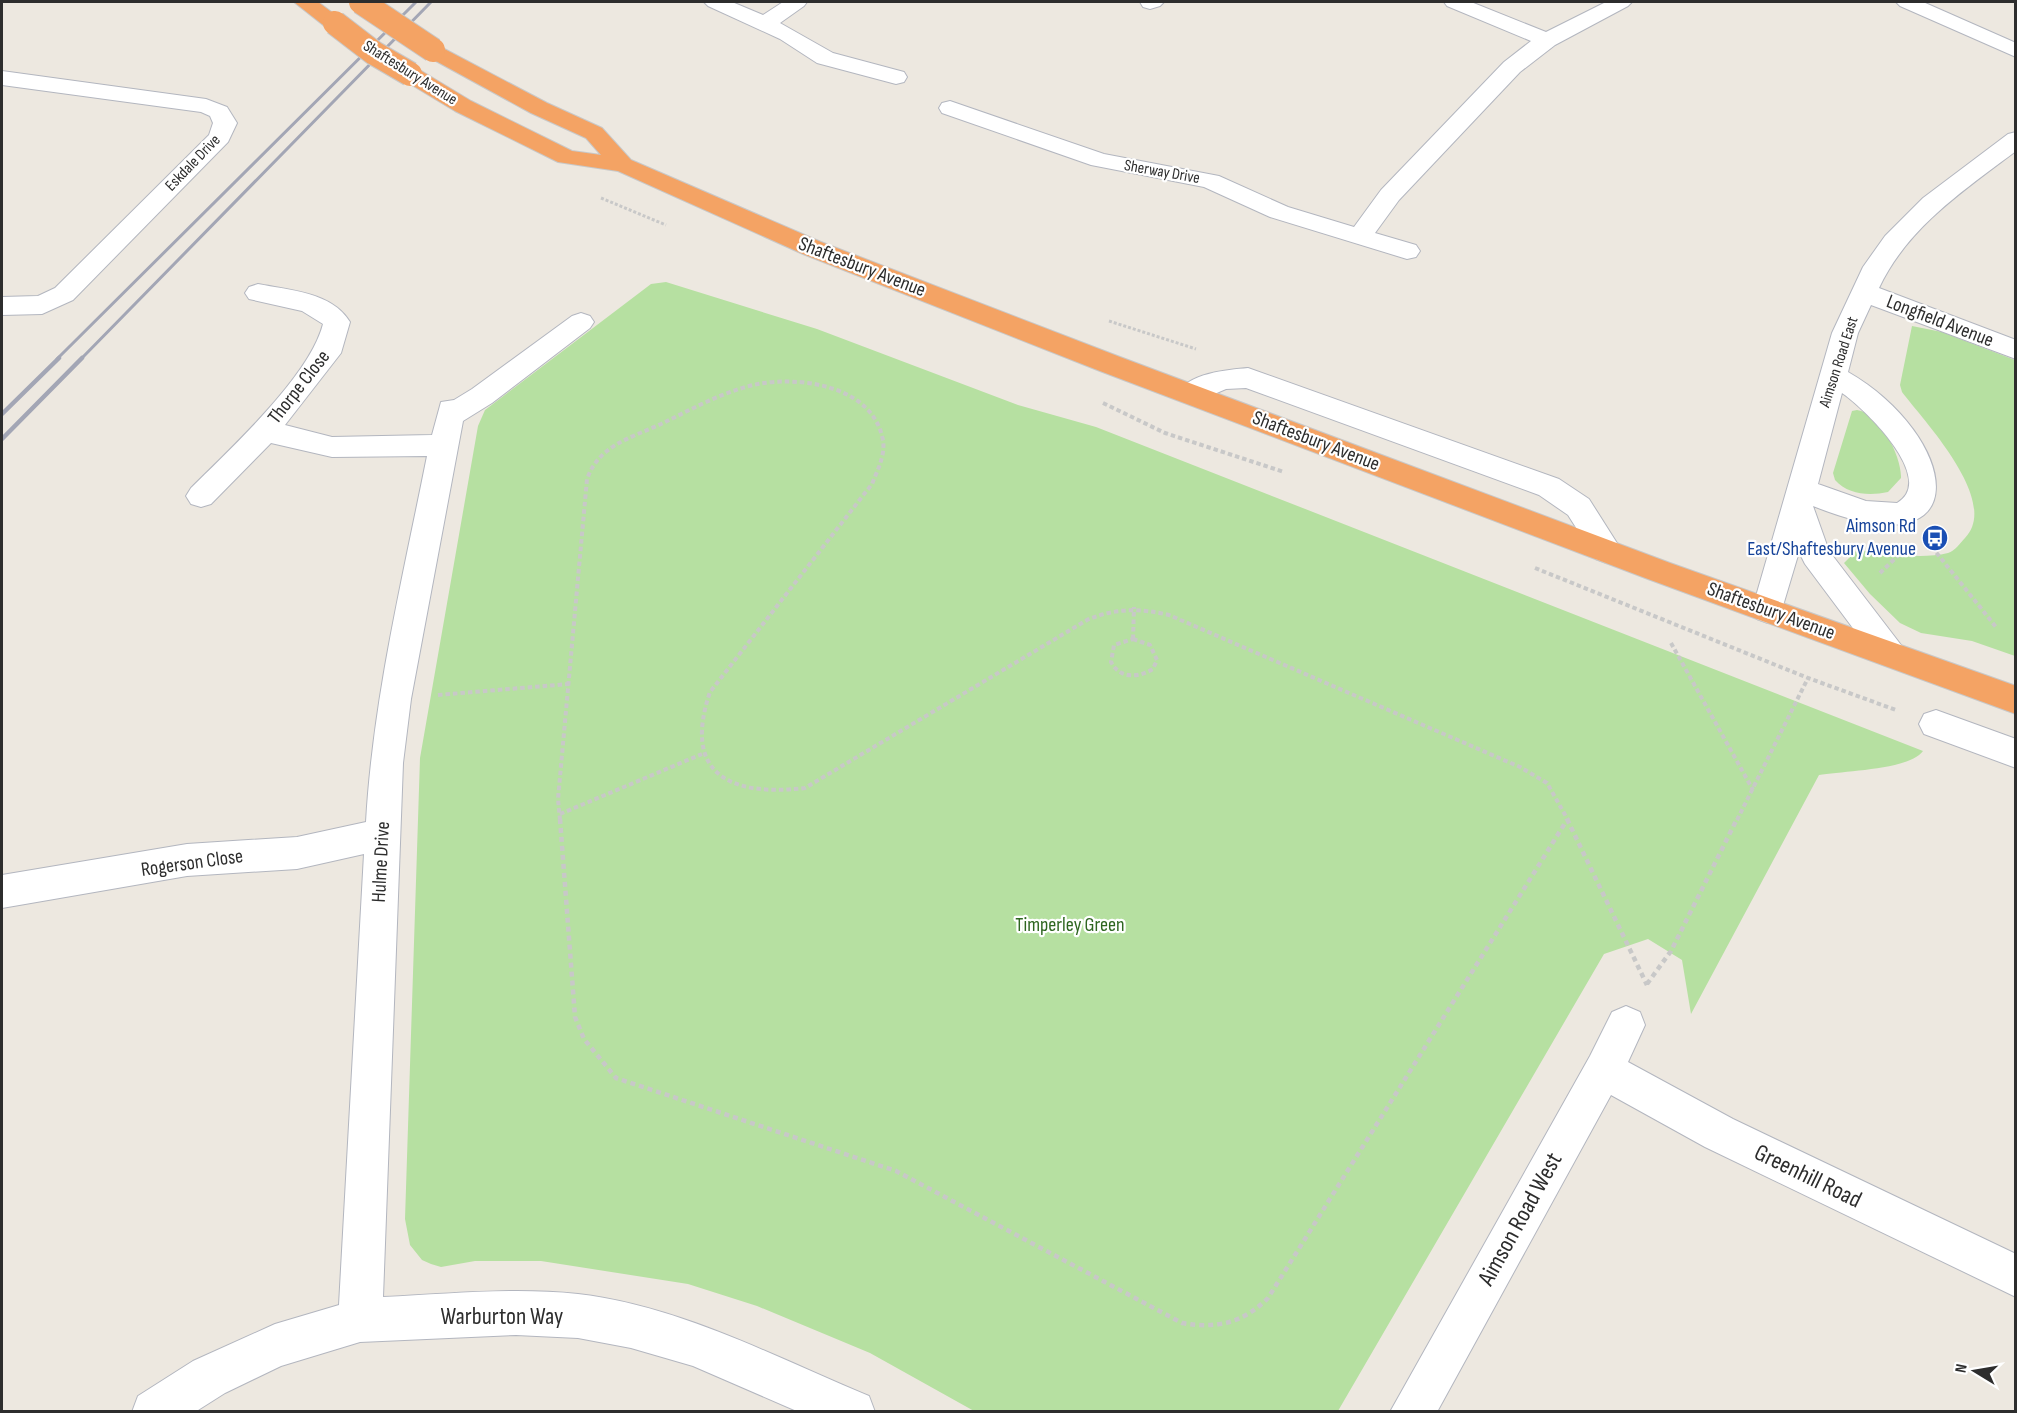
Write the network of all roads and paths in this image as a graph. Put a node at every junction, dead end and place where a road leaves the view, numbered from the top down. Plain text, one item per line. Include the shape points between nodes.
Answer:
1 (305, 2) edge
2 (361, 2) edge
3 (715, 2) edge
4 (797, 2) edge
5 (1454, 2) edge
6 (1621, 2) edge
7 (1907, 2) edge
8 (765, 23) junction
9 (1547, 40) junction
10 (2016, 51) edge
11 (896, 77) dead end
12 (2, 78) edge
13 (1012, 105) dead end
14 (950, 108) dead end
15 (995, 123) junction
16 (2016, 139) edge
17 (622, 165) junction
18 (1360, 236) junction
19 (1407, 251) dead end
20 (258, 292) dead end
21 (1864, 292) junction
22 (2, 306) edge
23 (1104, 320) dead end
24 (581, 322) dead end
25 (1132, 329) dead end
26 (2016, 350) edge
27 (1834, 376) junction
28 (1191, 394) junction
29 (1122, 413) dead end
30 (448, 423) junction
31 (265, 430) junction
32 (1296, 476) dead end
33 (201, 496) dead end
34 (1799, 497) junction
35 (1926, 540) dead end
36 (1607, 551) junction
37 (1526, 564) dead end
38 (1134, 607) junction
39 (1768, 610) junction
40 (1996, 627) dead end
41 (1133, 639) junction
42 (1671, 643) dead end
43 (1890, 654) junction
44 (1808, 678) junction
45 (569, 684) junction
46 (395, 699) junction
47 (2016, 700) edge
48 (1936, 724) joint
49 (702, 753) junction
50 (2016, 754) edge
51 (1753, 791) junction
52 (560, 814) junction
53 (1567, 820) junction
54 (382, 834) junction
55 (2, 892) edge
56 (1647, 985) junction
57 (1626, 1025) joint
58 (1604, 1070) junction
59 (2016, 1276) edge
60 (360, 1320) junction
61 (154, 1412) edge
62 (853, 1412) edge
63 (1412, 1412) edge

1 - 17 highway, Shaftesbury Avenue, bridge via 374,53 463,106 566,157
2 - 17 highway, Shaftesbury Avenue, bridge via 433,50 594,133
3 - 8 street
4 - 8 street
5 - 9 street
6 - 9 street
7 - 10 street
8 - 11 street via 825,58
9 - 18 street via 1490,89 1390,195
12 - 22 street, Eskdale Drive via 206,106 219,112 225,123 220,137 64,294 42,305
13 - 15 street
14 - 15 street, Sherway Drive
15 - 18 street, Sherway Drive via 1099,160 1210,181 1279,212
16 - 21 street, Aimson Road East via 1954,184 1914,220 1876,267
17 - 28 highway, Shaftesbury Avenue via 812,248
18 - 19 street, Sherway Drive
20 - 31 street, Thorpe Close via 327,311 337,322 331,346
21 - 26 street, Longfield Avenue
21 - 27 street, Aimson Road East via 1845,333
23 - 25 path
24 - 30 street
27 - 34 street, Aimson Road East
27 - 34 street via 1880,408 1899,430 1918,461 1922,496 1905,513 1890,515
28 - 36 highway, Shaftesbury Avenue
28 - 36 street via 1208,384 1248,378 1534,481 1568,496 1585,511
29 - 32 path via 1197,444
30 - 31 street, Thorpe Close via 386,448 332,447
30 - 46 street, Hulme Drive
31 - 33 street, Thorpe Close
34 - 39 street, Aimson Road East
34 - 43 street via 1816,556
35 - 40 path
36 - 39 highway, Shaftesbury Avenue
37 - 44 path
38 - 41 path
38 - 49 path via 1106,611 1088,620 806,788 749,789 729,783
38 - 53 path via 1169,615 1534,774 1555,794
39 - 43 highway, Shaftesbury Avenue
41 - 41 path via 1150,645 1156,660 1154,669 1137,677 1116,672 1110,663 1114,645
42 - 51 path
43 - 47 highway, Shaftesbury Avenue
44 - 48 path
44 - 51 path
45 - 46 path
45 - 49 path via 587,479 599,456 618,444 752,386 809,383 853,397 875,416 882,430 886,447 881,468 710,692 699,720
45 - 52 path via 559,783
46 - 54 street, Hulme Drive
48 - 50 street
49 - 52 path
51 - 56 path via 1671,951
52 - 53 path via 575,1017 584,1039 616,1078 896,1171 1173,1318 1200,1327 1241,1321 1268,1298
53 - 56 path
54 - 55 street, Rogerson Close via 299,852 187,860 107,877
54 - 60 street, Hulme Drive
56 - 57 path
57 - 58 street, Aimson Road West
58 - 59 street, Greenhill Road via 1719,1132
58 - 63 street, Aimson Road West
60 - 61 street, Warburton Way via 275,1346 209,1377
60 - 62 street, Warburton Way via 516,1313 578,1316 631,1326 694,1345

